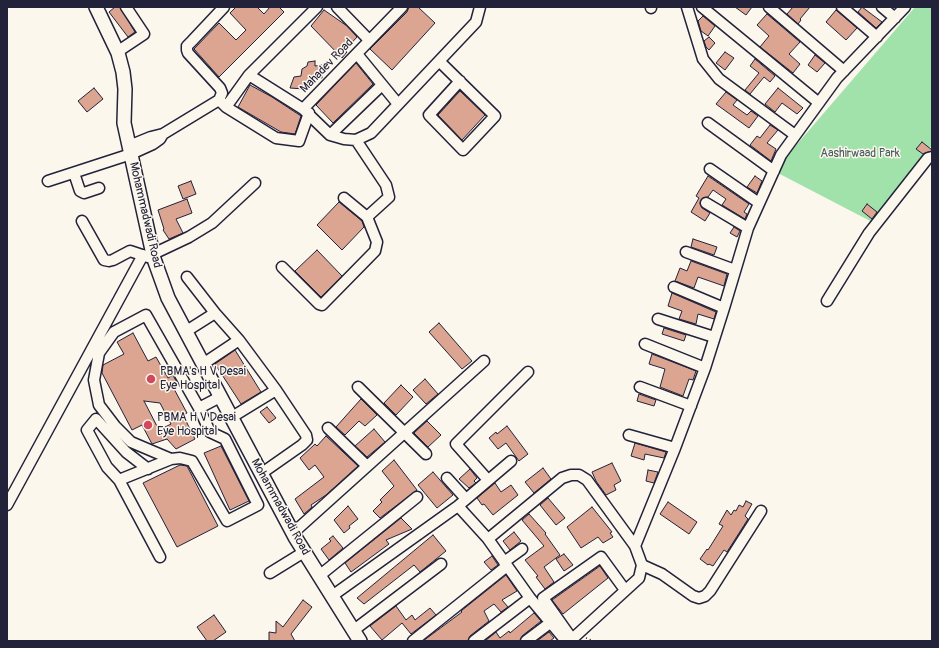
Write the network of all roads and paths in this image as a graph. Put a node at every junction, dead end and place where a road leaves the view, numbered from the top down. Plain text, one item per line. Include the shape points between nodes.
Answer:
1 (96, 7) edge
2 (126, 7) edge
3 (224, 7) edge
4 (317, 7) edge
5 (337, 7) edge
6 (402, 7) edge
7 (480, 7) edge
8 (687, 7) edge
9 (702, 7) edge
10 (769, 7) edge
11 (842, 7) edge
12 (882, 7) edge
13 (905, 7) edge
14 (895, 18) junction
15 (877, 37) junction
16 (369, 40) junction
17 (117, 52) junction
18 (356, 54) junction
19 (439, 61) junction
20 (844, 71) junction
21 (249, 74) junction
22 (460, 81) junction
23 (382, 85) junction
24 (223, 103) junction
25 (819, 103) junction
26 (398, 104) junction
27 (306, 111) junction
28 (708, 123) dead end
29 (330, 135) junction
30 (795, 135) junction
31 (356, 140) junction
32 (130, 150) junction
33 (932, 157) edge
34 (710, 170) dead end
35 (774, 171) junction
36 (74, 172) junction
37 (48, 181) dead end
38 (255, 183) dead end
39 (99, 188) dead end
40 (344, 198) dead end
41 (706, 203) dead end
42 (759, 203) junction
43 (369, 216) junction
44 (82, 221) dead end
45 (748, 228) junction
46 (686, 252) dead end
47 (150, 256) junction
48 (282, 267) dead end
49 (735, 270) junction
50 (187, 277) dead end
51 (674, 287) dead end
52 (827, 301) dead end
53 (724, 308) junction
54 (215, 313) junction
55 (658, 319) dead end
56 (185, 332) junction
57 (714, 337) junction
58 (239, 340) junction
59 (645, 344) dead end
60 (484, 361) dead end
61 (203, 364) junction
62 (705, 368) junction
63 (528, 372) dead end
64 (358, 387) dead end
65 (640, 387) dead end
66 (276, 390) junction
67 (220, 397) junction
68 (691, 406) junction
69 (199, 408) junction
70 (232, 417) junction
71 (328, 428) dead end
72 (404, 433) junction
73 (629, 435) dead end
74 (675, 448) junction
75 (426, 454) dead end
76 (170, 459) junction
77 (511, 461) dead end
78 (368, 466) junction
79 (148, 468) junction
80 (262, 473) junction
81 (447, 478) dead end
82 (119, 480) junction
83 (488, 480) junction
84 (274, 496) junction
85 (417, 497) dead end
86 (462, 502) junction
87 (7, 505) edge
88 (258, 505) junction
89 (761, 511) dead end
90 (293, 533) junction
91 (488, 539) junction
92 (635, 546) junction
93 (522, 548) dead end
94 (304, 552) junction
95 (160, 557) dead end
96 (441, 564) dead end
97 (506, 564) junction
98 (642, 565) junction
99 (270, 573) dead end
100 (319, 576) junction
101 (625, 590) junction
102 (332, 596) junction
103 (530, 598) junction
104 (550, 623) junction
105 (357, 636) edge
106 (569, 640) edge
107 (413, 641) edge
108 (474, 641) edge
109 (526, 641) edge
110 (583, 641) edge
111 (594, 641) edge

1 - 17 main road, Mohammadwadi Road
2 - 17 street via 144,34
3 - 24 street via 187,46 188,53 220,88
4 - 21 street
5 - 16 street
6 - 16 street, Mahadev Road
7 - 19 street via 476,22
8 - 30 street via 703,59 719,79
9 - 25 street
10 - 20 street
11 - 15 street
12 - 14 street
13 - 14 street
14 - 15 street
15 - 20 street
16 - 18 street, Mahadev Road
17 - 32 main road, Mohammadwadi Road via 123,72 124,123
18 - 23 street
18 - 27 street, Mahadev Road
19 - 22 street
19 - 26 street
20 - 25 street
21 - 24 street
21 - 27 street
22 - 22 street via 495,116 463,150 429,115
23 - 26 street
23 - 29 street
24 - 27 street, Mahadev Road via 276,138 299,141
24 - 32 street via 163,134 151,137
25 - 30 street
26 - 31 street via 371,133
27 - 29 street
28 - 35 street
29 - 31 street
30 - 35 street via 781,155
31 - 43 street via 386,186 389,197
32 - 36 street
32 - 47 main road, Mohammadwadi Road
33 - 52 street via 928,158 869,233
34 - 42 street
35 - 42 street
36 - 37 street
36 - 39 street via 80,191 84,193
38 - 47 street via 212,223
40 - 43 street
41 - 45 street
42 - 45 street
43 - 48 street via 377,242 374,251 324,304 319,304
44 - 47 street via 104,260 113,260 130,251
45 - 49 street
46 - 49 street
47 - 56 main road, Mohammadwadi Road
47 - 87 street
49 - 53 street
50 - 54 street
51 - 53 street
53 - 57 street
54 - 56 street
54 - 58 street
55 - 57 street
56 - 61 main road, Mohammadwadi Road
57 - 62 street
58 - 61 street
58 - 66 street
59 - 62 street
60 - 72 street
61 - 67 main road, Mohammadwadi Road
62 - 68 street
63 - 83 street via 456,444
64 - 72 street
65 - 68 street
66 - 70 street
66 - 80 street via 307,440
67 - 69 street
67 - 70 main road, Mohammadwadi Road
68 - 74 street
69 - 76 street via 146,315 114,332 99,354 94,380 99,405 131,442
69 - 88 street via 210,432 224,439
70 - 80 main road, Mohammadwadi Road
71 - 78 street
72 - 75 street
72 - 78 street
73 - 74 street
74 - 92 street
76 - 79 street
76 - 88 street via 180,458 192,462 227,521
77 - 83 street
78 - 90 street
79 - 82 street
79 - 82 street via 126,452 96,419 87,430 107,467
80 - 84 main road, Mohammadwadi Road
81 - 86 street
82 - 95 street
83 - 86 street
84 - 88 street
84 - 90 main road, Mohammadwadi Road
85 - 100 street
86 - 91 street
86 - 102 street
89 - 98 street via 705,596 694,596 662,574
90 - 94 main road, Mohammadwadi Road
91 - 92 street via 562,478 571,474 587,480
91 - 97 street
92 - 98 street
93 - 97 street
94 - 99 street
94 - 100 main road, Mohammadwadi Road
96 - 105 street
97 - 103 street
97 - 107 street
98 - 101 street via 639,578
100 - 102 main road, Mohammadwadi Road
101 - 106 street
101 - 106 street via 601,557 543,598
102 - 105 main road, Mohammadwadi Road
103 - 104 street
103 - 108 street
104 - 106 street
104 - 109 street
110 - 111 path via 587,638

